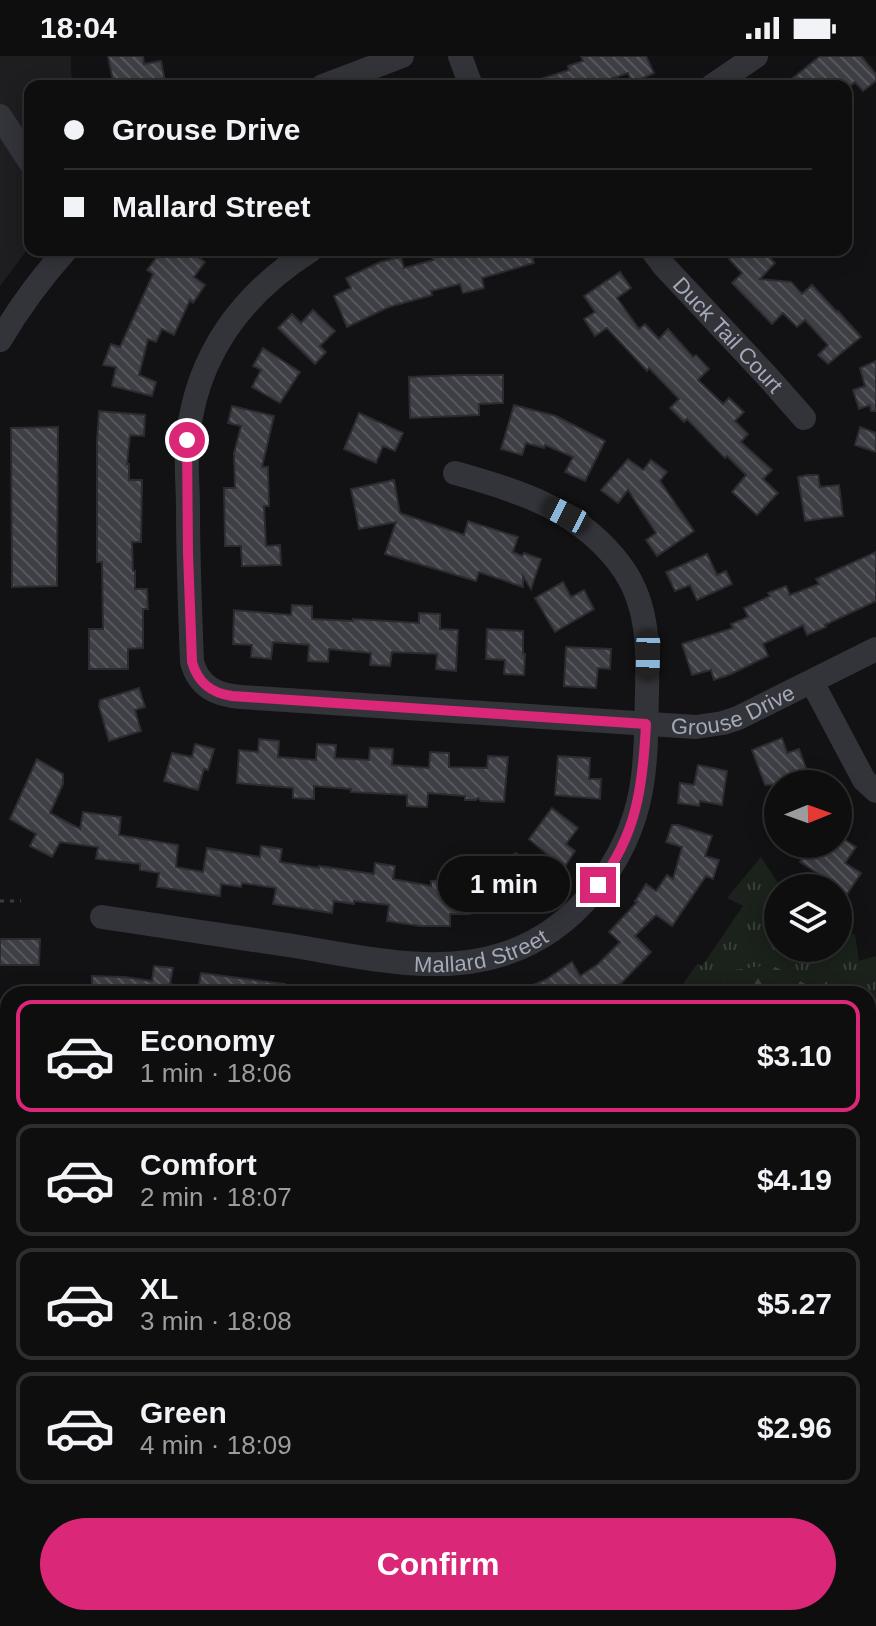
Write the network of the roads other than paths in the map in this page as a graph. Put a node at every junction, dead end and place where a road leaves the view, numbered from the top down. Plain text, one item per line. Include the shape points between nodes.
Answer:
1 (402, 56) edge
2 (460, 56) edge
3 (756, 56) edge
4 (339, 80) edge
5 (469, 80) edge
6 (721, 80) edge
7 (0, 116) edge
8 (24, 153) edge
9 (61, 256) edge
10 (303, 256) edge
11 (656, 256) edge
12 (0, 340) edge
13 (804, 418) dead end
14 (455, 473) dead end
15 (876, 649) edge
16 (812, 682) junction
17 (646, 724) junction
18 (876, 791) edge
19 (102, 917) dead end

1 - 4 street
2 - 5 street
3 - 6 street
7 - 8 street
9 - 12 street
10 - 17 street, Grouse Drive via 264,285 237,315 209,360 194,403 187,440 188,553 192,662 198,678 214,692 232,696
11 - 13 street, Duck Tail Court
14 - 17 street, Mallard Street via 566,515 615,558 636,593 645,622
15 - 16 street, Grouse Drive
16 - 17 street, Grouse Drive via 723,723
16 - 18 street via 864,780
17 - 19 street, Mallard Street via 637,808 612,866 563,921 505,954 467,963 427,964

